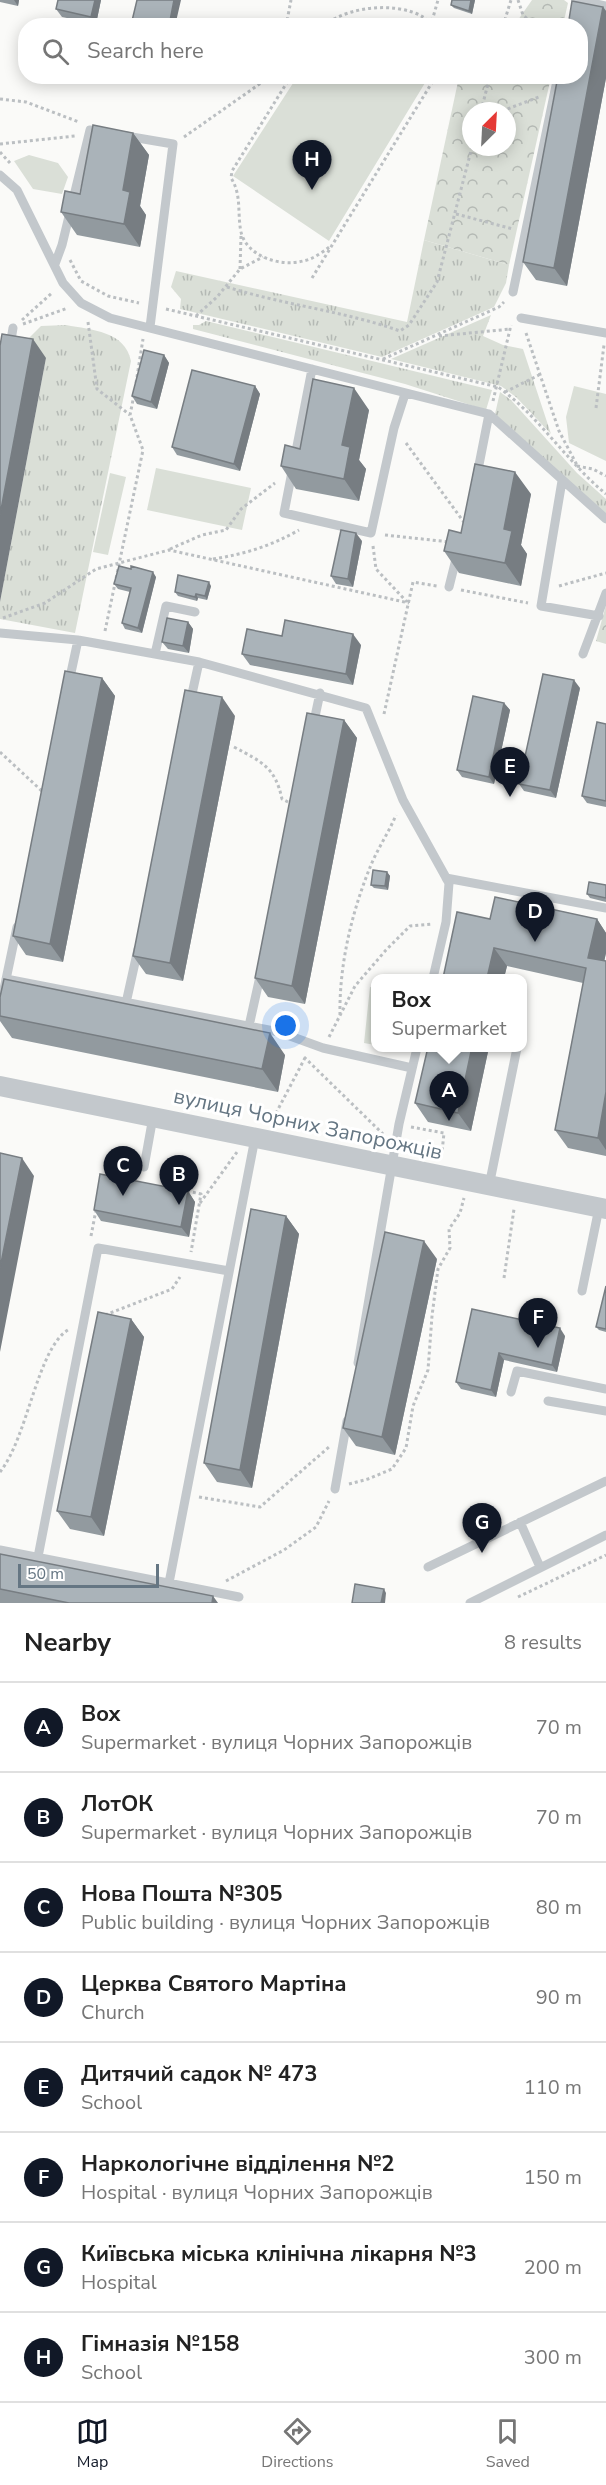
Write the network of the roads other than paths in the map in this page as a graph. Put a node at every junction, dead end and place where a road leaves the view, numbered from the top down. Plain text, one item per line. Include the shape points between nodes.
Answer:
1 (574, 3) edge
2 (606, 6) edge
3 (556, 84) edge
4 (110, 133) edge
5 (121, 135) edge
6 (0, 175) edge
7 (55, 264) junction
8 (513, 292) road end
9 (521, 318) road end
10 (148, 326) junction
11 (13, 328) road end
12 (606, 333) edge
13 (8, 356) edge
14 (312, 369) junction
15 (405, 394) junction
16 (489, 414) junction
17 (476, 481) edge
18 (562, 481) junction
19 (606, 519) edge
20 (467, 526) edge
21 (449, 587) road end
22 (606, 593) edge
23 (195, 612) dead end
24 (599, 616) junction
25 (0, 633) edge
26 (78, 640) junction
27 (155, 654) junction
28 (583, 654) dead end
29 (199, 662) junction
30 (320, 693) junction
31 (66, 698) edge
32 (187, 718) edge
33 (310, 740) edge
34 (446, 878) junction
35 (606, 908) edge
36 (20, 913) edge
37 (139, 942) edge
38 (262, 965) edge
39 (434, 974) edge
40 (6, 979) junction
41 (126, 1002) junction
42 (0, 1008) edge
43 (249, 1026) junction
44 (416, 1052) edge
45 (516, 1052) edge
46 (412, 1068) junction
47 (0, 1086) edge
48 (153, 1117) junction
49 (248, 1142) junction
50 (392, 1166) junction
51 (144, 1167) dead end
52 (489, 1186) junction
53 (603, 1209) edge
54 (229, 1271) junction
55 (582, 1291) dead end
56 (355, 1375) edge
57 (606, 1389) edge
58 (511, 1392) dead end
59 (548, 1401) dead end
60 (349, 1410) edge
61 (606, 1411) edge
62 (606, 1481) edge
63 (335, 1488) road end
64 (520, 1522) junction
65 (606, 1534) edge
66 (0, 1550) edge
67 (38, 1557) junction
68 (428, 1567) dead end
69 (540, 1568) junction
70 (169, 1583) junction
71 (239, 1597) dead end
72 (470, 1603) edge

1 - 2 lane
3 - 8 lane
4 - 7 lane via 89,132
5 - 10 lane via 173,144
6 - 7 lane via 17,190
7 - 10 lane via 63,283 81,303 110,318
9 - 12 lane
10 - 14 lane
11 - 13 lane
14 - 15 lane
14 - 15 lane via 284,513 371,533
15 - 16 lane
16 - 17 lane
16 - 18 lane
18 - 19 lane
18 - 24 lane via 541,606
20 - 21 lane
22 - 24 lane
23 - 27 lane via 166,606
24 - 28 lane
25 - 26 lane
26 - 27 lane
26 - 31 lane
27 - 29 lane
29 - 30 lane
29 - 32 lane
30 - 33 lane
30 - 34 lane via 366,708 403,800
34 - 35 lane
34 - 39 lane via 446,922
36 - 40 lane
37 - 41 lane
38 - 43 lane
40 - 41 lane
40 - 42 lane
41 - 43 lane
43 - 46 lane
44 - 46 lane
45 - 52 lane
46 - 50 lane
47 - 48 street, вулиця Чорних Запорожців
48 - 49 street, вулиця Чорних Запорожців
48 - 51 lane
49 - 50 street, вулиця Чорних Запорожців
49 - 54 lane
50 - 52 street, вулиця Чорних Запорожців
50 - 56 lane
52 - 53 street, вулиця Чорних Запорожців
53 - 55 lane
54 - 67 lane via 98,1248
54 - 70 lane
57 - 58 lane via 517,1371
59 - 61 lane
60 - 63 lane
62 - 64 lane
64 - 68 lane
64 - 69 lane
65 - 69 lane
66 - 67 lane
67 - 70 lane
69 - 72 lane
70 - 71 lane

